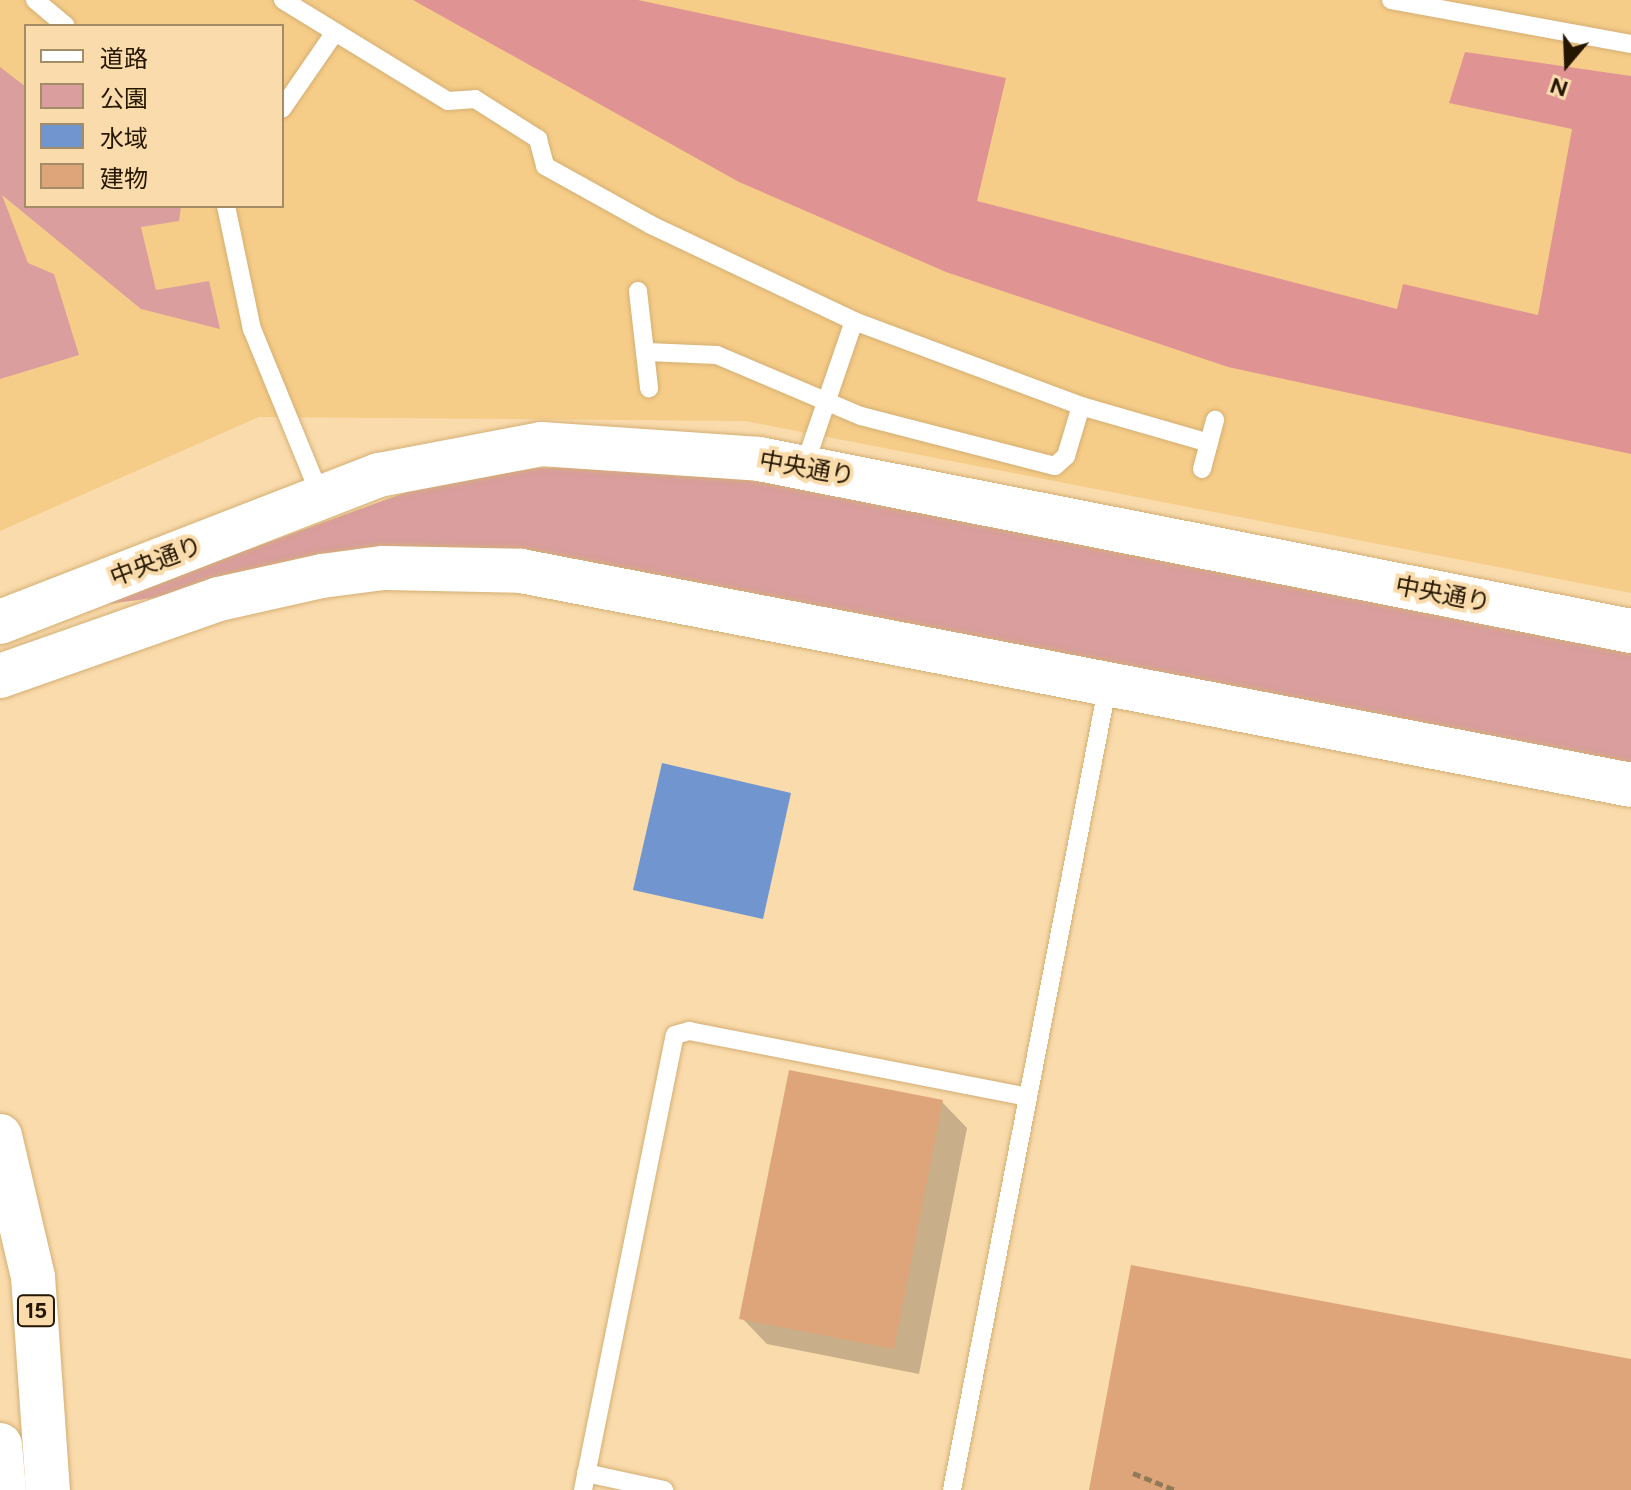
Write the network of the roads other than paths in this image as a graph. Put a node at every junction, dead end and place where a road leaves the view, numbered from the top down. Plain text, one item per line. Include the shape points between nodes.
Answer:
1 (35, 0) edge
2 (283, 0) edge
3 (1391, 0) edge
4 (64, 24) edge
5 (333, 35) junction
6 (1631, 44) edge
7 (284, 106) edge
8 (226, 208) edge
9 (638, 291) dead end
10 (854, 321) junction
11 (647, 352) junction
12 (649, 388) dead end
13 (824, 400) junction
14 (1081, 406) junction
15 (1215, 420) dead end
16 (1209, 443) junction
17 (804, 467) junction
18 (1202, 469) dead end
19 (321, 497) junction
20 (0, 622) edge
21 (1631, 631) edge
22 (0, 676) edge
23 (1108, 684) junction
24 (1631, 785) edge
25 (1028, 1097) junction
26 (0, 1136) edge
27 (0, 1445) edge
28 (585, 1482) edge
29 (4, 1490) edge
30 (48, 1490) edge
31 (664, 1490) edge
32 (952, 1490) edge

1 - 4 lane
2 - 5 lane
3 - 6 lane
5 - 7 lane
5 - 10 lane via 448,101 475,99 538,139 545,166 651,225
8 - 19 lane via 252,329
9 - 11 lane
10 - 13 lane
10 - 14 lane
11 - 12 lane
11 - 13 lane via 717,355
13 - 14 lane via 861,416 1055,466 1066,456
13 - 17 lane
14 - 16 lane
15 - 16 lane
16 - 18 lane
17 - 19 street, 中央通り via 655,446 541,444 432,460
17 - 21 street, 中央通り
19 - 20 street, 中央通り
22 - 23 street via 219,599 322,576 440,567 580,579
23 - 24 street
23 - 25 lane
25 - 28 lane via 689,1031 675,1035
25 - 32 lane
26 - 30 street, 15 via 33,1277
27 - 29 street
28 - 31 lane

